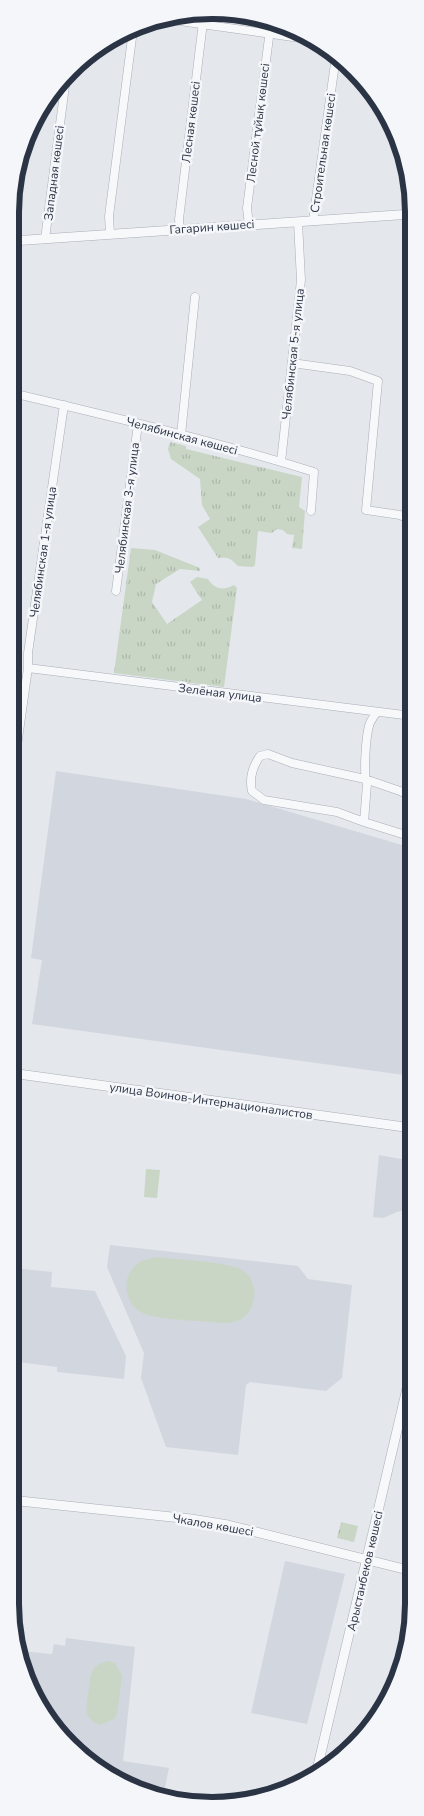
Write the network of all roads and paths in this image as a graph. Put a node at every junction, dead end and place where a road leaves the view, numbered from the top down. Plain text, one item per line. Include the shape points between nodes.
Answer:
1 (204, 19) edge
2 (180, 21) edge
3 (203, 24) junction
4 (270, 28) edge
5 (269, 34) junction
6 (132, 36) edge
7 (294, 37) edge
8 (335, 63) edge
9 (65, 88) edge
10 (405, 214) edge
11 (313, 220) junction
12 (298, 222) junction
13 (249, 225) junction
14 (180, 230) junction
15 (110, 234) junction
16 (45, 239) junction
17 (19, 241) edge
18 (195, 297) dead end
19 (292, 363) junction
20 (19, 394) edge
21 (64, 405) junction
22 (138, 424) junction
23 (181, 435) junction
24 (281, 462) junction
25 (311, 511) dead end
26 (405, 518) edge
27 (116, 591) dead end
28 (28, 668) junction
29 (377, 712) junction
30 (405, 715) edge
31 (19, 732) edge
32 (365, 779) junction
33 (405, 794) edge
34 (364, 822) junction
35 (405, 835) edge
36 (19, 1074) edge
37 (405, 1127) edge
38 (405, 1398) edge
39 (19, 1501) edge
40 (368, 1559) junction
41 (405, 1569) edge
42 (318, 1766) edge

1 - 3 street, Лесная көшесі
2 - 3 street
3 - 5 street
3 - 14 street, Лесная көшесі
4 - 5 street, Лесной тұйық көшесі
5 - 7 street
5 - 13 street, Лесной тұйық көшесі via 247,208
6 - 15 street via 109,216
8 - 11 street, Строительная көшесі
9 - 16 street, Западная көшесі
10 - 11 street, Гагарин көшесі
11 - 12 street, Гагарин көшесі
12 - 13 street, Гагарин көшесі
12 - 19 street, Челябинская 5-я улица via 301,280
13 - 14 street, Гагарин көшесі
14 - 15 street, Гагарин көшесі
15 - 16 street, Гагарин көшесі
16 - 17 street, Гагарин көшесі
18 - 23 street
19 - 24 street, Челябинская 5-я улица
19 - 26 street via 350,371 378,380 366,510
20 - 21 street, Челябинская көшесі
21 - 22 street, Челябинская көшесі
21 - 28 street, Челябинская 1-я улица
22 - 23 street, Челябинская көшесі
22 - 27 street, Челябинская 3-я улица
23 - 24 street, Челябинская көшесі
24 - 25 street, Челябинская көшесі via 314,472
28 - 29 street, Зелёная улица
28 - 31 street, Челябинская 1-я улица
29 - 30 street, Зелёная улица
29 - 32 street via 369,725
32 - 33 street
32 - 34 street
32 - 34 street via 292,763 268,754 260,756 250,782 252,791 264,800 337,812
34 - 35 street
36 - 37 street, улица Воинов-Интернационалистов
38 - 40 street, Арыстанбеков көшесі
39 - 40 street, Чкалов көшесі via 228,1525
40 - 41 street, Чкалов көшесі
40 - 42 street, Арыстанбеков көшесі

